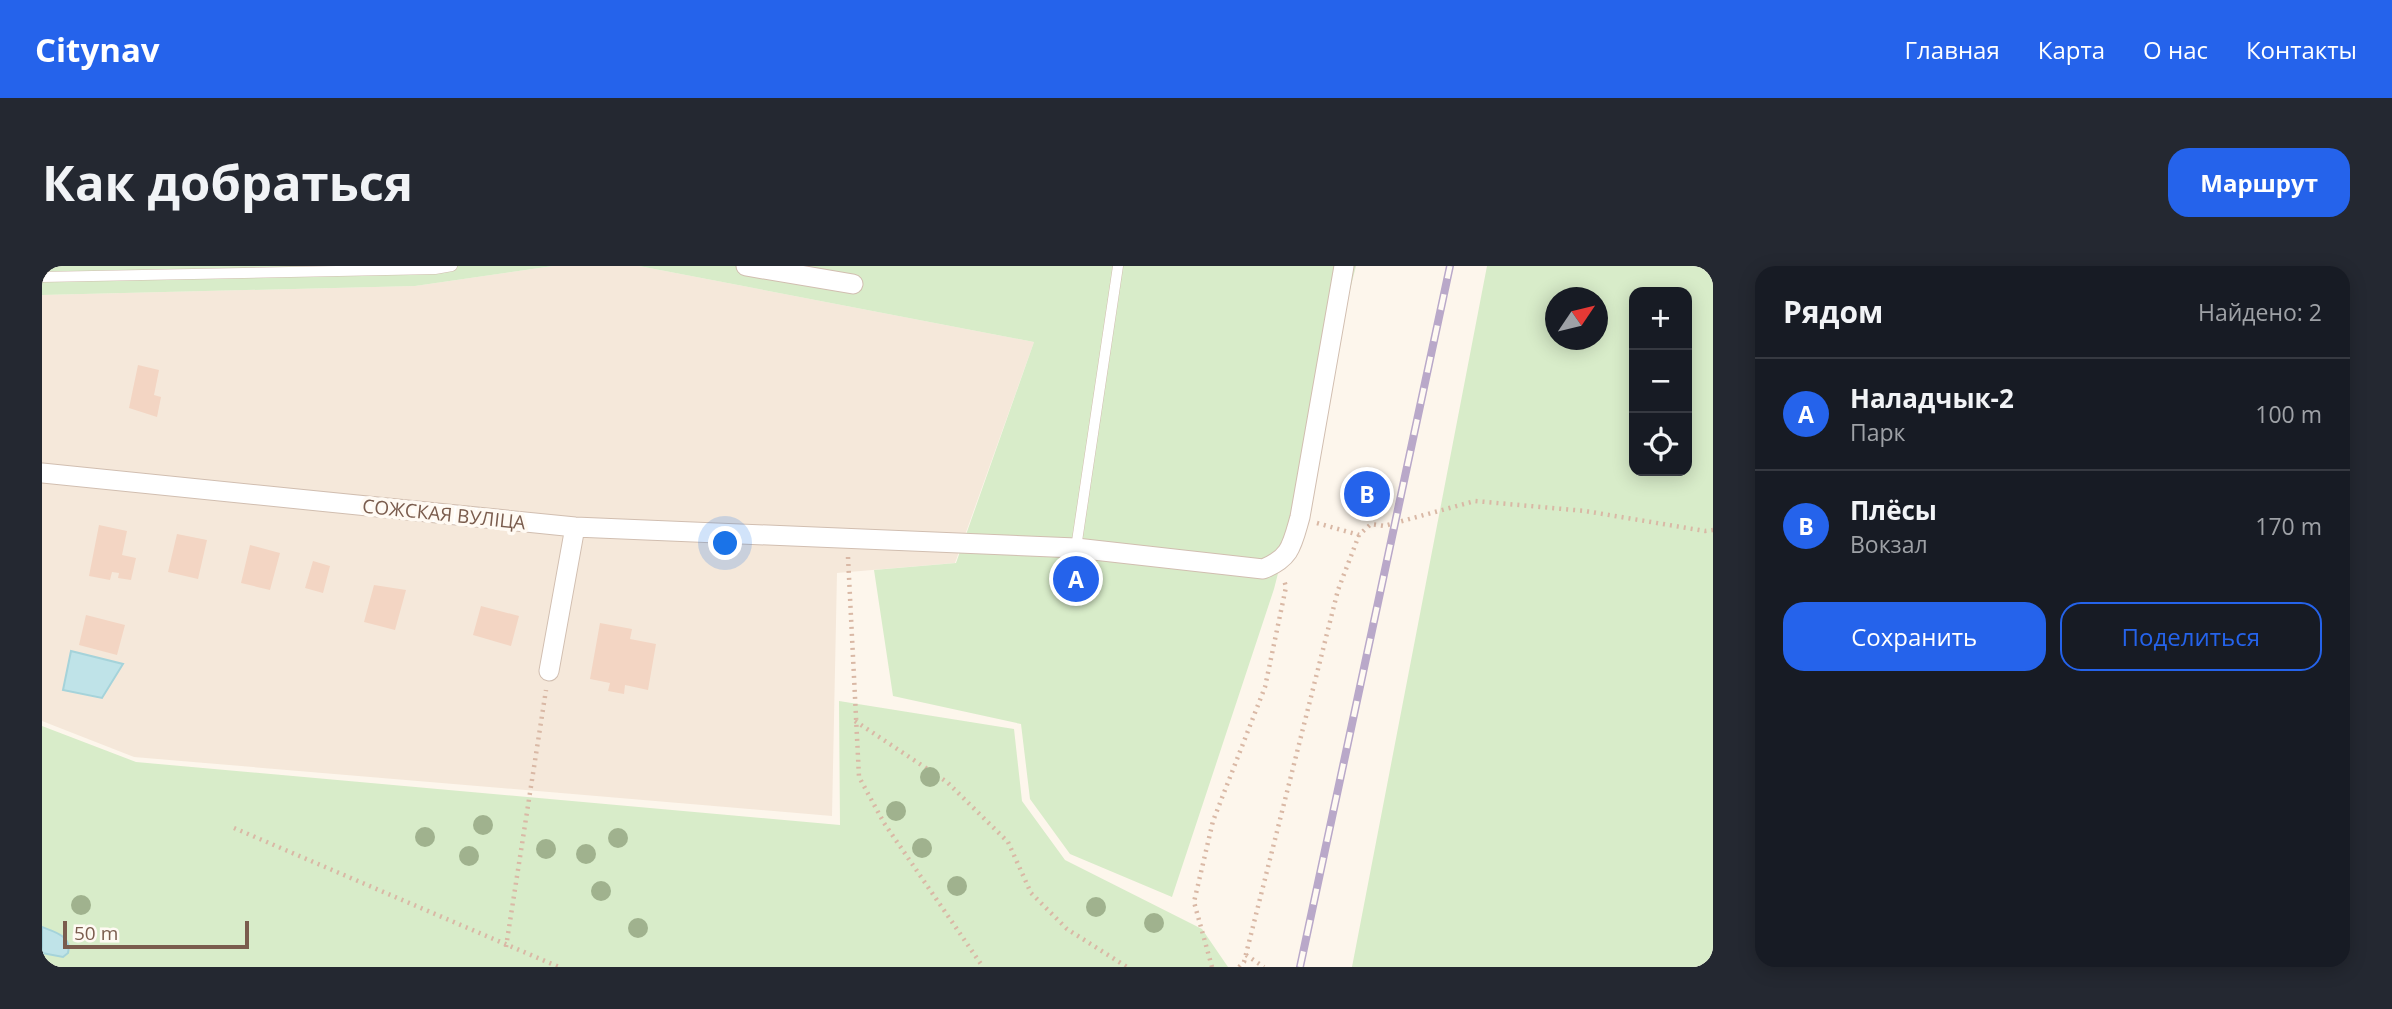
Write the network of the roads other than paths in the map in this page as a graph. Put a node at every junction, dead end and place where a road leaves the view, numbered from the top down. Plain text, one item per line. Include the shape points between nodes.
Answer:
1 (452, 266) edge
2 (746, 266) edge
3 (1118, 266) edge
4 (1344, 266) edge
5 (42, 277) edge
6 (853, 284) dead end
7 (42, 473) edge
8 (575, 527) junction
9 (1076, 548) junction
10 (549, 671) road end

1 - 5 lane
2 - 6 street
3 - 9 lane
4 - 9 street, СОЖСКАЯ ВУЛІЦА via 1300,517 1291,548 1279,562 1263,569
7 - 8 street, СОЖСКАЯ ВУЛІЦА
8 - 9 street, СОЖСКАЯ ВУЛІЦА
8 - 10 street

